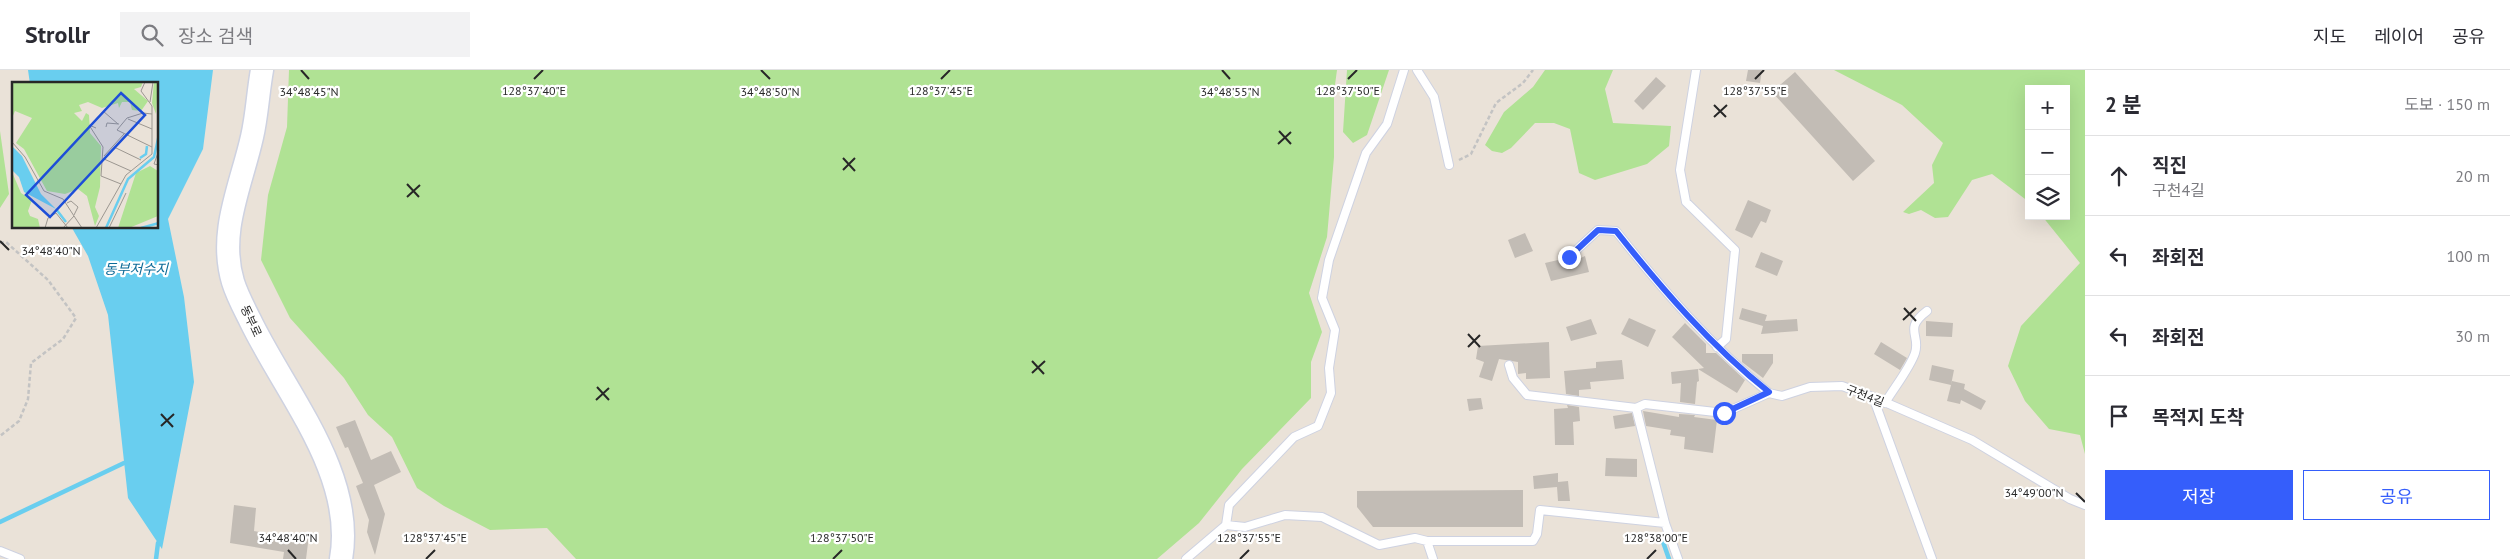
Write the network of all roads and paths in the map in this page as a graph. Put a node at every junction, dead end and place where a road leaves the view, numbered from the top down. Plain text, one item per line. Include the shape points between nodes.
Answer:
1 (262, 70) edge
2 (1404, 70) edge
3 (1417, 70) edge
4 (1532, 70) edge
5 (1696, 70) edge
6 (1449, 165) joint
7 (0, 243) edge
8 (1569, 257) dead end
9 (1927, 312) dead end
10 (1717, 347) junction
11 (1509, 365) dead end
12 (1769, 392) junction
13 (1873, 398) junction
14 (1885, 403) junction
15 (1636, 408) junction
16 (0, 436) edge
17 (2085, 505) edge
18 (1665, 523) junction
19 (1226, 525) junction
20 (1427, 541) junction
21 (0, 552) edge
22 (20, 559) edge
23 (341, 559) edge
24 (1186, 559) edge
25 (1433, 559) edge
26 (1678, 559) edge
27 (1932, 559) edge

1 - 23 street, 동부로 via 252,137 227,233 228,256 233,282 247,314 311,430 337,489 344,519
2 - 19 lane via 1387,124 1366,153 1329,260 1322,298 1335,330 1329,368 1331,393 1318,426 1294,437 1229,505
3 - 6 lane via 1434,97
4 - 6 path via 1523,83 1496,102 1471,154
5 - 10 lane via 1680,170 1686,202 1735,250 1726,339
7 - 16 path via 6,242 48,280 76,318 63,339 31,363 28,399 18,421
8 - 10 lane via 1598,230 1616,231
9 - 14 lane via 1918,318 1913,330 1916,351
10 - 12 lane
11 - 15 lane, 구천4길 via 1513,378 1527,395
12 - 13 lane, 구천4길 via 1782,396 1810,387 1842,386
12 - 15 lane, 구천4길 via 1724,413 1645,404
13 - 14 lane, 구천4길
13 - 27 lane
14 - 17 lane, 구천4길 via 1972,440
15 - 18 lane
18 - 20 lane via 1540,510 1533,541
18 - 26 lane
19 - 20 lane via 1245,527 1286,515 1322,517 1379,545 1415,538
19 - 24 lane
20 - 25 lane
21 - 22 lane

